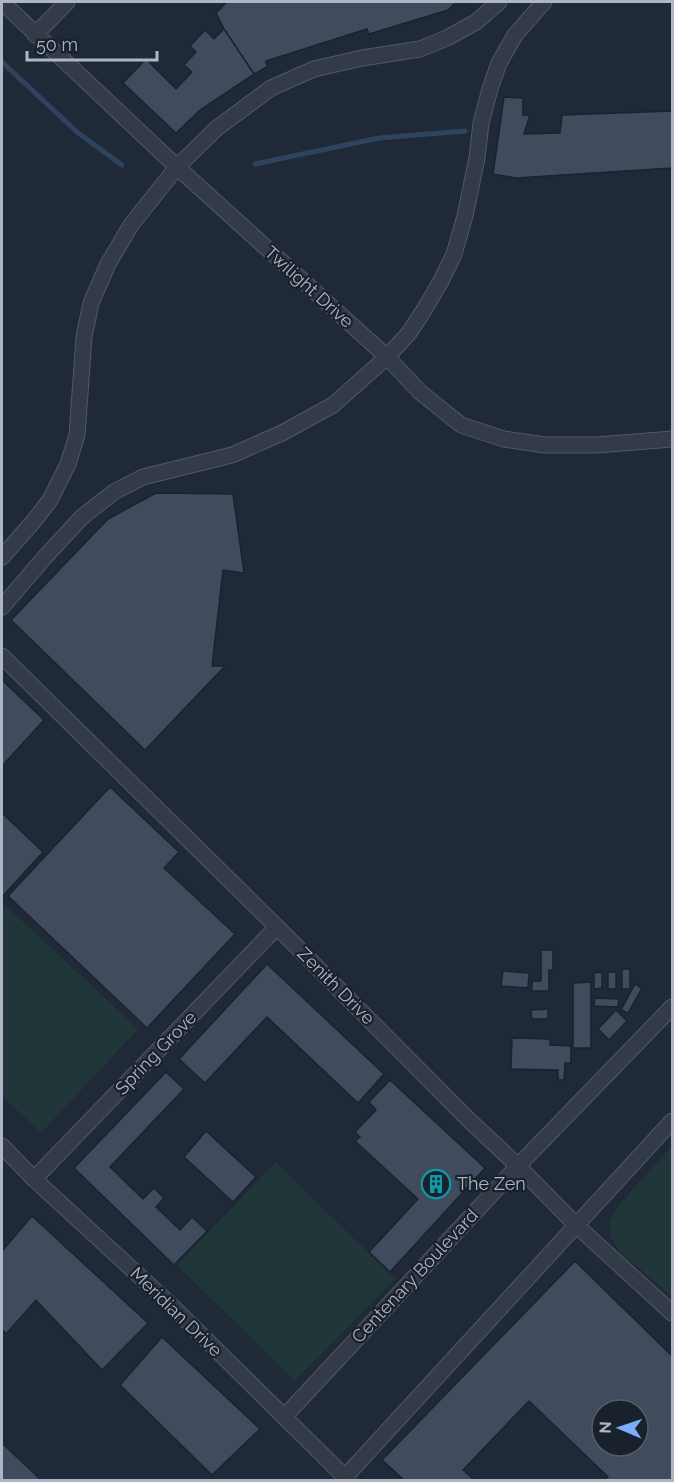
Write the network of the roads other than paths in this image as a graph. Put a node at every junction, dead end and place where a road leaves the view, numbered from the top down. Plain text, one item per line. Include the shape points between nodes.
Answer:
1 (2, 2) edge
2 (67, 2) edge
3 (499, 2) edge
4 (544, 2) edge
5 (35, 35) junction
6 (177, 168) junction
7 (387, 357) junction
8 (672, 439) edge
9 (2, 557) edge
10 (2, 607) edge
11 (2, 656) edge
12 (277, 927) junction
13 (672, 1007) edge
14 (672, 1121) edge
15 (2, 1146) edge
16 (518, 1166) junction
17 (34, 1179) junction
18 (576, 1226) junction
19 (672, 1313) edge
20 (284, 1417) junction
21 (346, 1479) edge

1 - 5 street, Twilight Drive
2 - 5 street
3 - 6 street via 476,22 420,49 314,69 271,88 218,128
4 - 7 street via 515,35 499,63 481,123 477,158 454,254 424,310
5 - 6 street, Twilight Drive
6 - 7 street, Twilight Drive
6 - 9 street via 131,225 108,264 91,303 84,337 77,435 68,464 50,500
7 - 8 street, Twilight Drive via 420,392 461,425 504,439 545,446
7 - 10 street via 333,405 282,433 232,455 143,477 114,492 82,518
11 - 12 street, Zenith Drive
12 - 16 street, Zenith Drive
12 - 17 street, Spring Grove
13 - 16 street, Centenary Boulevard
14 - 18 street
15 - 17 street, Meridian Drive
16 - 18 street, Zenith Drive
16 - 20 street, Centenary Boulevard
17 - 20 street, Meridian Drive via 172,1306
18 - 19 street, Zenith Drive
18 - 21 street
20 - 21 street, Meridian Drive

